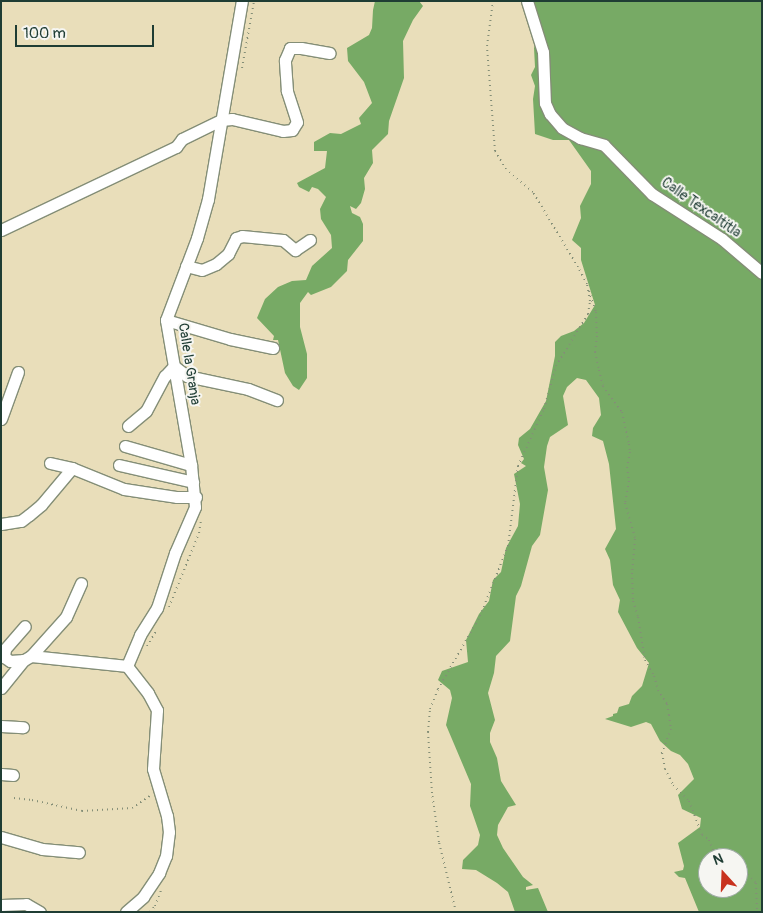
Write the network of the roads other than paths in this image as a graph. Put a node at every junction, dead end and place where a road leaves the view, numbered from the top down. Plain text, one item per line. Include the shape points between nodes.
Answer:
1 (242, 1) edge
2 (527, 1) edge
3 (330, 53) dead end
4 (221, 120) junction
5 (1, 230) edge
6 (310, 240) dead end
7 (186, 266) junction
8 (762, 273) edge
9 (166, 320) junction
10 (273, 348) dead end
11 (174, 366) junction
12 (18, 372) dead end
13 (277, 400) dead end
14 (1, 418) edge
15 (128, 426) dead end
16 (125, 446) dead end
17 (50, 462) dead end
18 (119, 465) dead end
19 (191, 465) junction
20 (72, 468) junction
21 (193, 482) junction
22 (196, 497) junction
23 (1, 524) edge
24 (81, 583) dead end
25 (25, 626) dead end
26 (27, 658) junction
27 (126, 666) junction
28 (1, 688) edge
29 (1, 726) edge
30 (23, 728) dead end
31 (1, 774) edge
32 (13, 775) dead end
33 (1, 837) edge
34 (79, 852) dead end
35 (1, 904) edge
36 (132, 910) edge
37 (40, 912) edge

1 - 4 street, Calle la Granja
2 - 8 street, Calle Texcaltitla via 542,52 545,103 562,128 580,138 604,144 652,194 722,239
3 - 4 street via 290,48 285,60 287,91 297,122 292,130 283,131 232,119
4 - 5 street via 182,139 176,147
4 - 7 street, Calle la Granja via 208,199
6 - 7 street via 295,250 283,240 242,236 236,238 228,254 216,264 202,270
7 - 9 street, Calle la Granja
9 - 10 street
9 - 11 street, Calle la Granja
11 - 13 street via 187,376
11 - 15 street via 146,411
11 - 19 street, Calle la Granja
12 - 14 street
16 - 19 street
17 - 20 street
18 - 21 street
19 - 21 street, Calle la Granja
20 - 22 street via 124,488 172,497
20 - 23 street via 29,515 21,521
21 - 22 street, Calle la Granja
22 - 27 street, Calle la Granja via 157,608
24 - 26 street via 66,617
25 - 26 street via 6,649 4,657 10,661
26 - 27 street
26 - 28 street
27 - 36 street via 157,710 153,769 169,832 166,856 159,873
29 - 30 street
31 - 32 street
33 - 34 street via 42,849
35 - 37 street via 26,904

